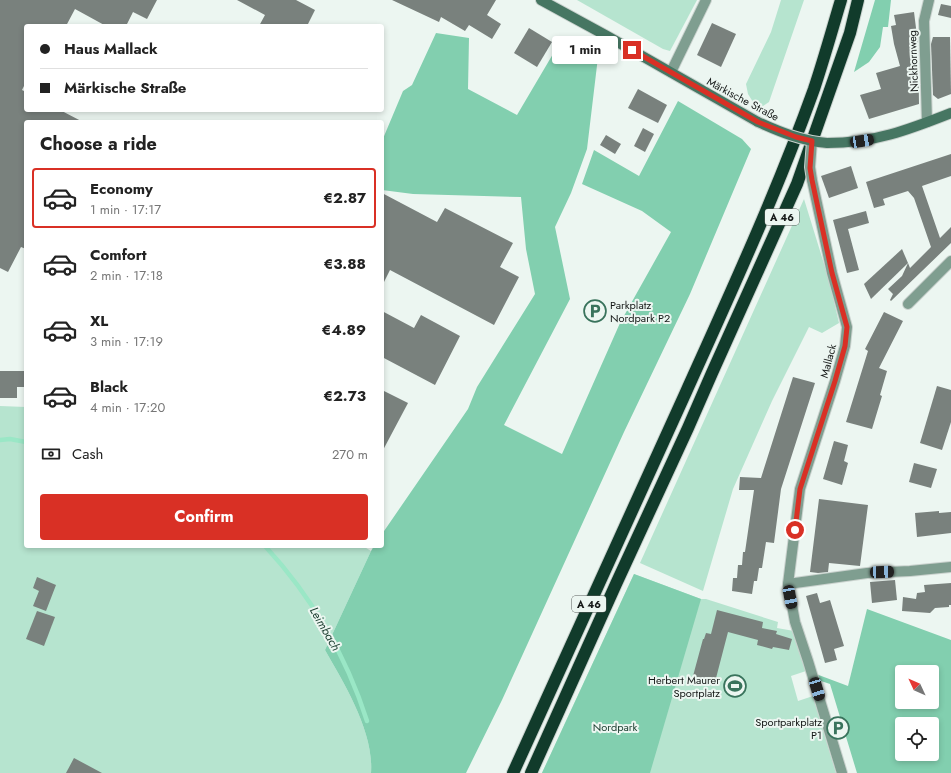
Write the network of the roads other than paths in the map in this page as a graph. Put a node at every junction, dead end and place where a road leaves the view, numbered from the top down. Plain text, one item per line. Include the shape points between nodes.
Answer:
1 (541, 0) edge
2 (706, 0) edge
3 (841, 0) edge
4 (858, 0) edge
5 (929, 0) edge
6 (671, 72) junction
7 (951, 113) edge
8 (927, 122) junction
9 (812, 141) junction
10 (951, 261) edge
11 (908, 304) dead end
12 (951, 567) edge
13 (788, 584) junction
14 (513, 773) edge
15 (531, 773) edge
16 (842, 773) edge

1 - 6 main road, Märkische Straße
2 - 6 street
3 - 14 highway, A 46 via 814,87 762,220
4 - 15 highway, A 46 via 850,33 797,184
5 - 8 street, Nickhornweg via 924,21
6 - 9 main road, Märkische Straße, bridge via 758,122
7 - 8 main road, Märkische Straße
8 - 9 main road, Märkische Straße, bridge via 893,134 850,143
9 - 13 street, Mallack, bridge via 812,180 832,273 847,327 845,346 835,381 800,489
10 - 11 street
12 - 13 street via 867,573
13 - 16 street, Mallack via 795,622

